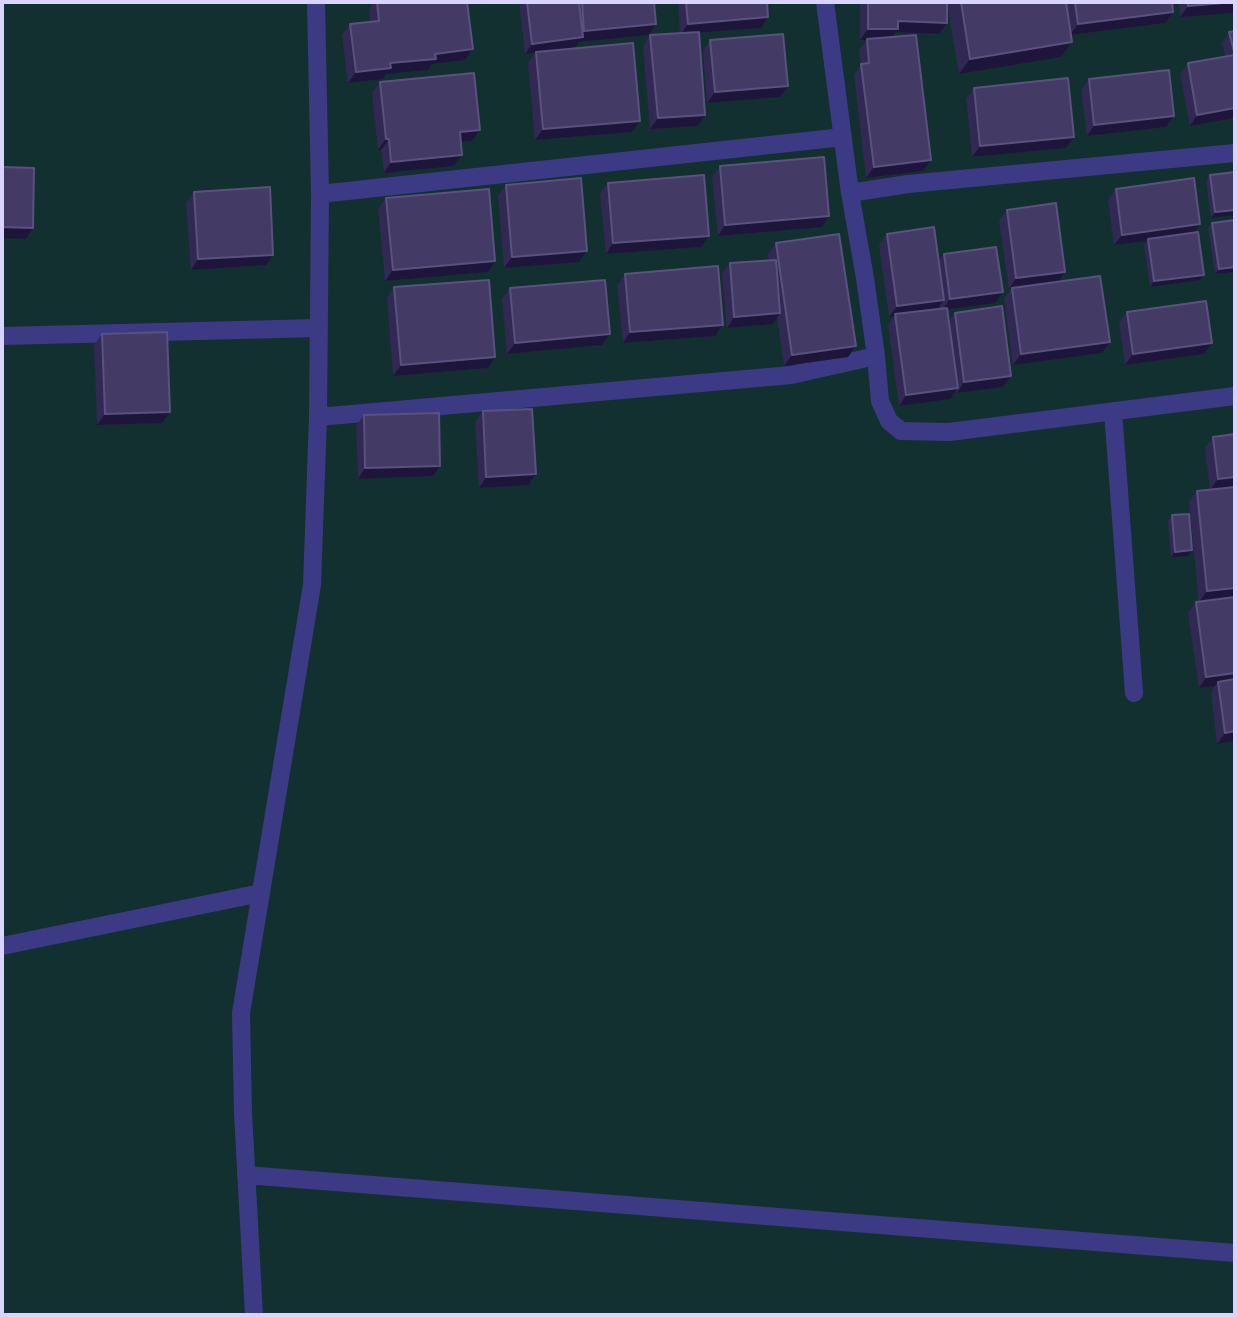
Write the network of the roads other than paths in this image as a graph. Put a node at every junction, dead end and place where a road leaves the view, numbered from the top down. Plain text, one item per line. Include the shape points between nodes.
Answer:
1 (316, 2) edge
2 (825, 2) edge
3 (843, 137) junction
4 (1235, 153) edge
5 (850, 193) junction
6 (320, 194) junction
7 (318, 328) junction
8 (2, 336) edge
9 (876, 356) junction
10 (1235, 396) edge
11 (1113, 411) junction
12 (318, 417) junction
13 (1134, 693) dead end
14 (261, 893) junction
15 (2, 946) edge
16 (246, 1175) junction
17 (1235, 1253) edge
18 (254, 1315) edge

1 - 6 street
2 - 3 street
3 - 5 street
3 - 6 street
4 - 5 street
5 - 9 street
6 - 7 street
7 - 8 street
7 - 12 street
9 - 11 street via 880,401 889,421 901,431 948,432
9 - 12 street via 791,375
10 - 11 street
11 - 13 street
12 - 14 street via 312,585
14 - 15 street
14 - 16 street via 241,1013
16 - 17 street
16 - 18 street

